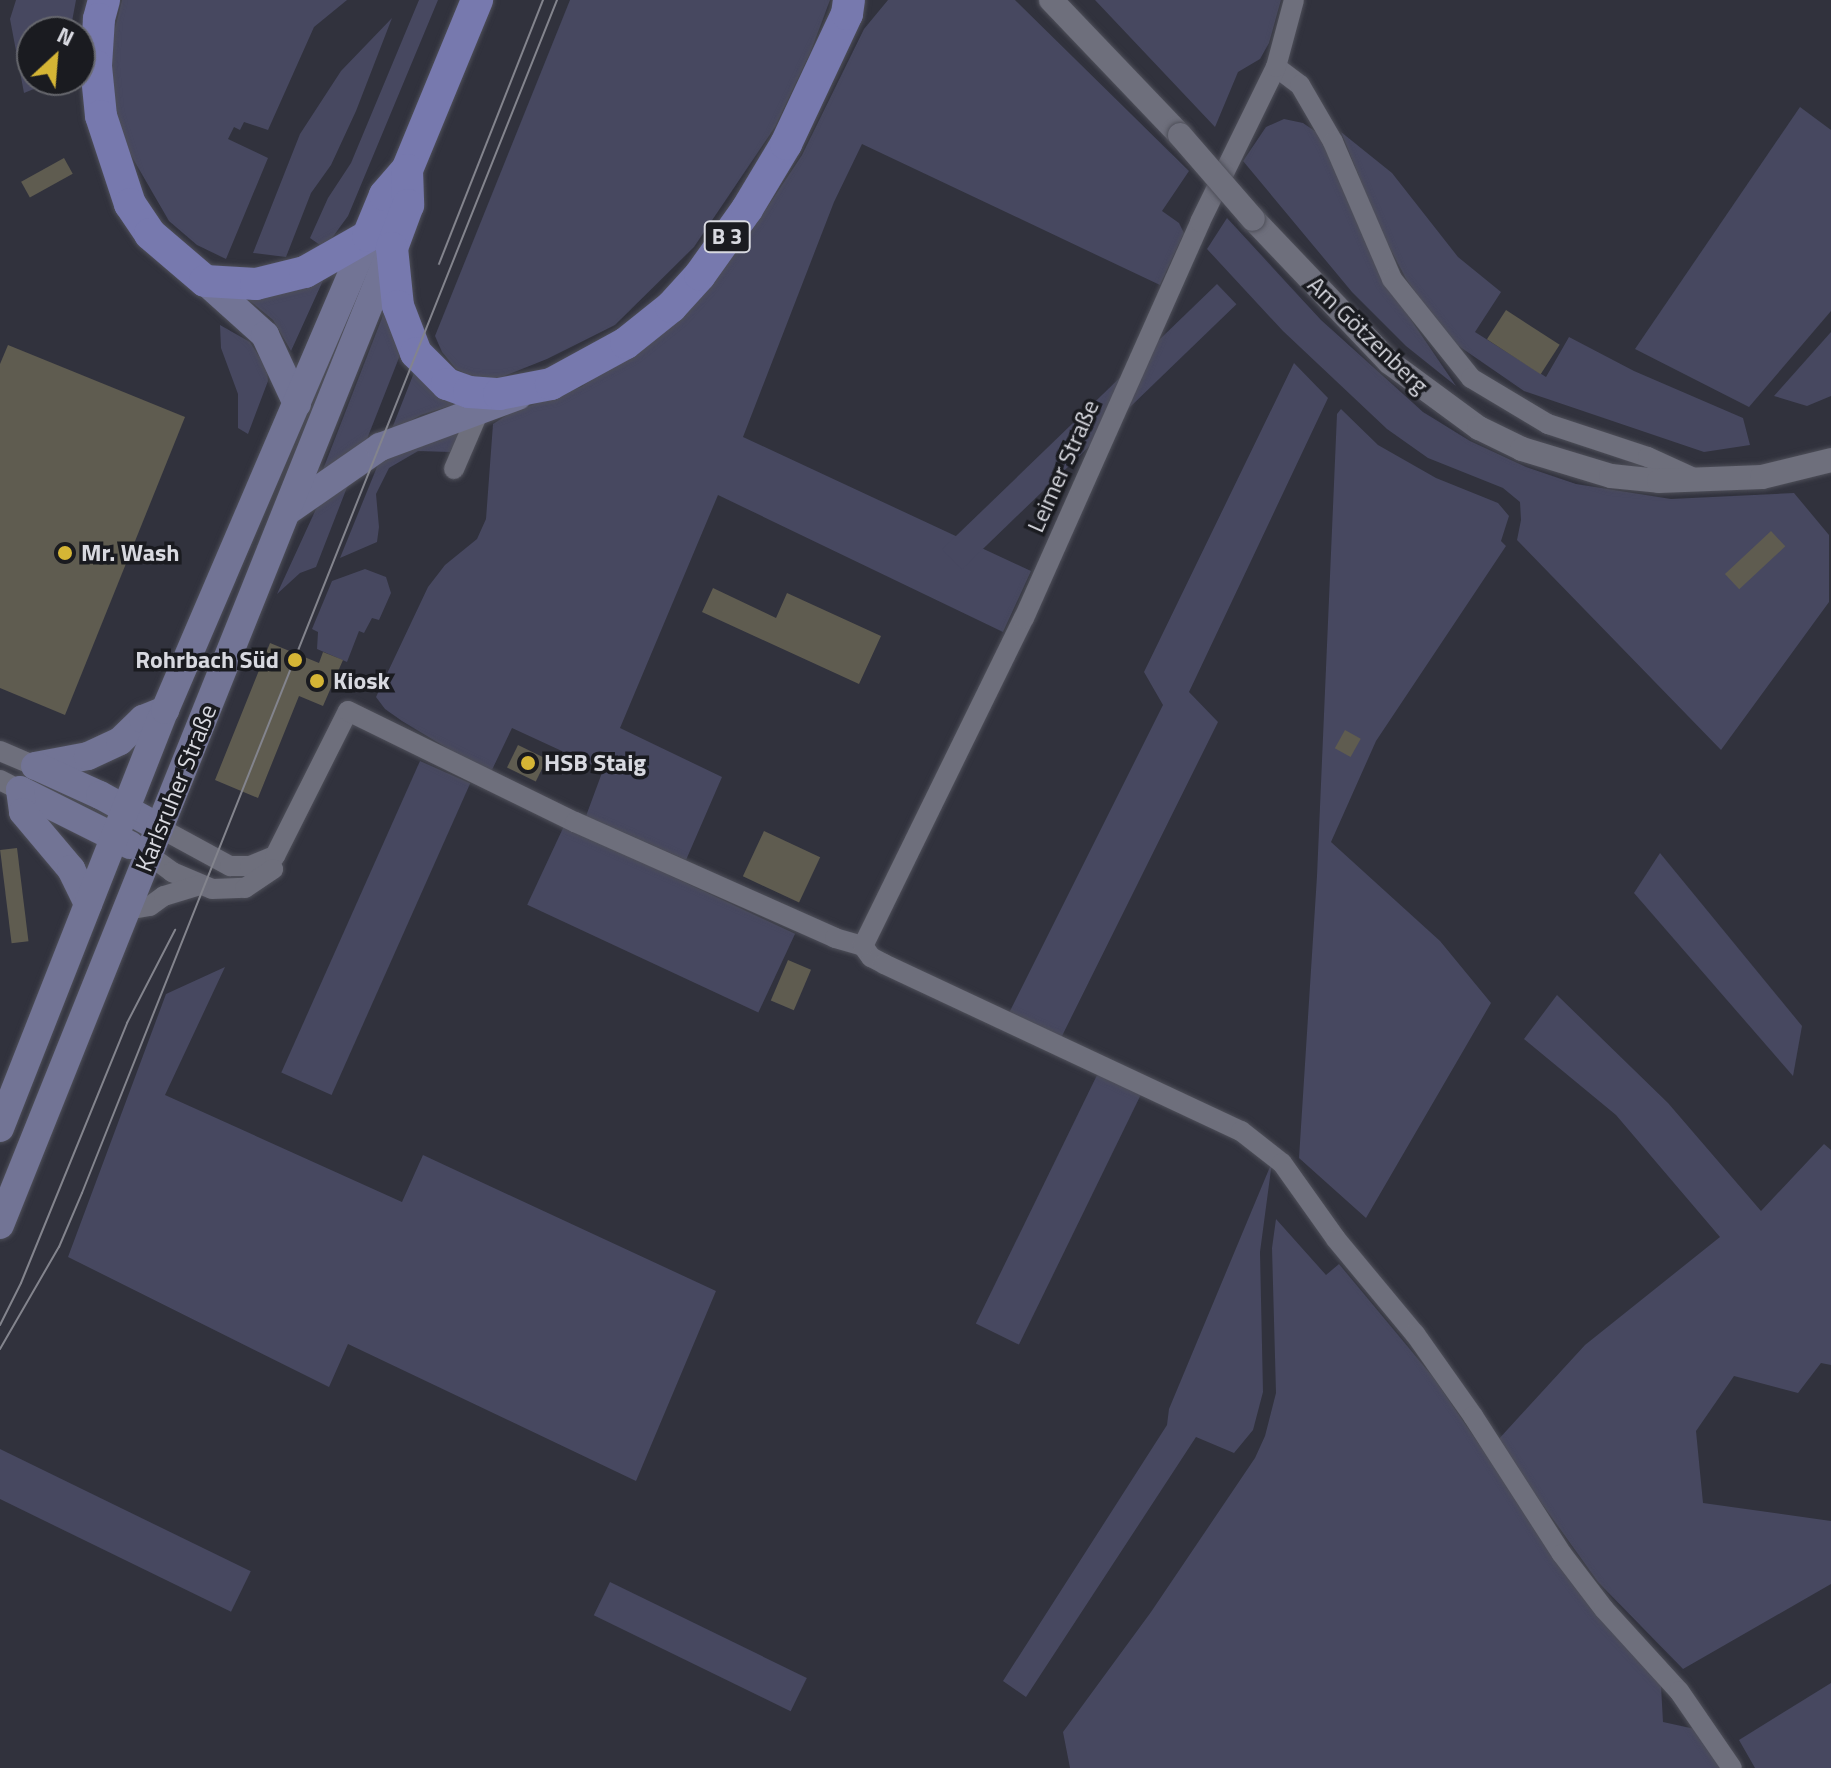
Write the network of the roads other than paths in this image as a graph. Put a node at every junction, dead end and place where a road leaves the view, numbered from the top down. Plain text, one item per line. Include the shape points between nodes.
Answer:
1 (104, 0) edge
2 (477, 0) edge
3 (1051, 0) edge
4 (1294, 0) edge
5 (852, 5) edge
6 (1276, 67) junction
7 (380, 242) junction
8 (205, 281) junction
9 (531, 391) junction
10 (297, 404) junction
11 (479, 411) junction
12 (459, 460) dead end
13 (1828, 462) edge
14 (1701, 481) junction
15 (288, 511) junction
16 (165, 710) junction
17 (0, 751) edge
18 (35, 766) junction
19 (10, 785) edge
20 (125, 808) junction
21 (160, 828) junction
22 (114, 837) junction
23 (149, 855) junction
24 (274, 863) junction
25 (199, 885) junction
26 (88, 904) junction
27 (127, 910) junction
28 (863, 946) junction
29 (0, 1128) edge
30 (0, 1225) edge
31 (1732, 1768) edge

1 - 8 main road via 96,66 101,116 119,177 150,234
2 - 7 main road, Karlsruher Straße via 407,170 408,205
3 - 14 street, Am Götzenberg, bridge via 1389,362 1479,428 1522,449 1581,469 1659,481
4 - 6 street, Leimer Straße
5 - 9 main road, B 3 via 786,144 700,275 626,343
6 - 14 street via 1300,85 1333,142 1392,279 1471,378 1548,424
6 - 28 street, Leimer Straße via 1200,222 1024,618
7 - 8 main road via 305,272 256,284
7 - 9 main road via 416,353 430,369 447,384 469,392
7 - 10 main road, Karlsruher Straße
7 - 15 main road, Karlsruher Straße
8 - 10 main road via 272,345
9 - 11 main road
10 - 16 main road, Karlsruher Straße
11 - 12 street
11 - 15 main road via 380,447
13 - 14 street, Am Götzenberg via 1762,477
15 - 21 main road, Karlsruher Straße
16 - 18 main road via 88,756
16 - 20 main road, Karlsruher Straße
17 - 18 street
18 - 20 main road
19 - 22 main road
19 - 26 main road via 23,812 71,869
20 - 21 main road
20 - 22 main road, Karlsruher Straße
21 - 23 main road, Karlsruher Straße
21 - 24 street via 230,866
22 - 23 main road
22 - 26 main road, Karlsruher Straße
23 - 25 street
23 - 27 main road, Karlsruher Straße
24 - 25 street via 255,884 227,890
24 - 28 street via 348,711 575,822
25 - 27 street
26 - 29 main road, Karlsruher Straße
27 - 30 main road, Karlsruher Straße
28 - 31 street via 884,964 1241,1131 1282,1163 1336,1239 1415,1334 1562,1554 1679,1691

